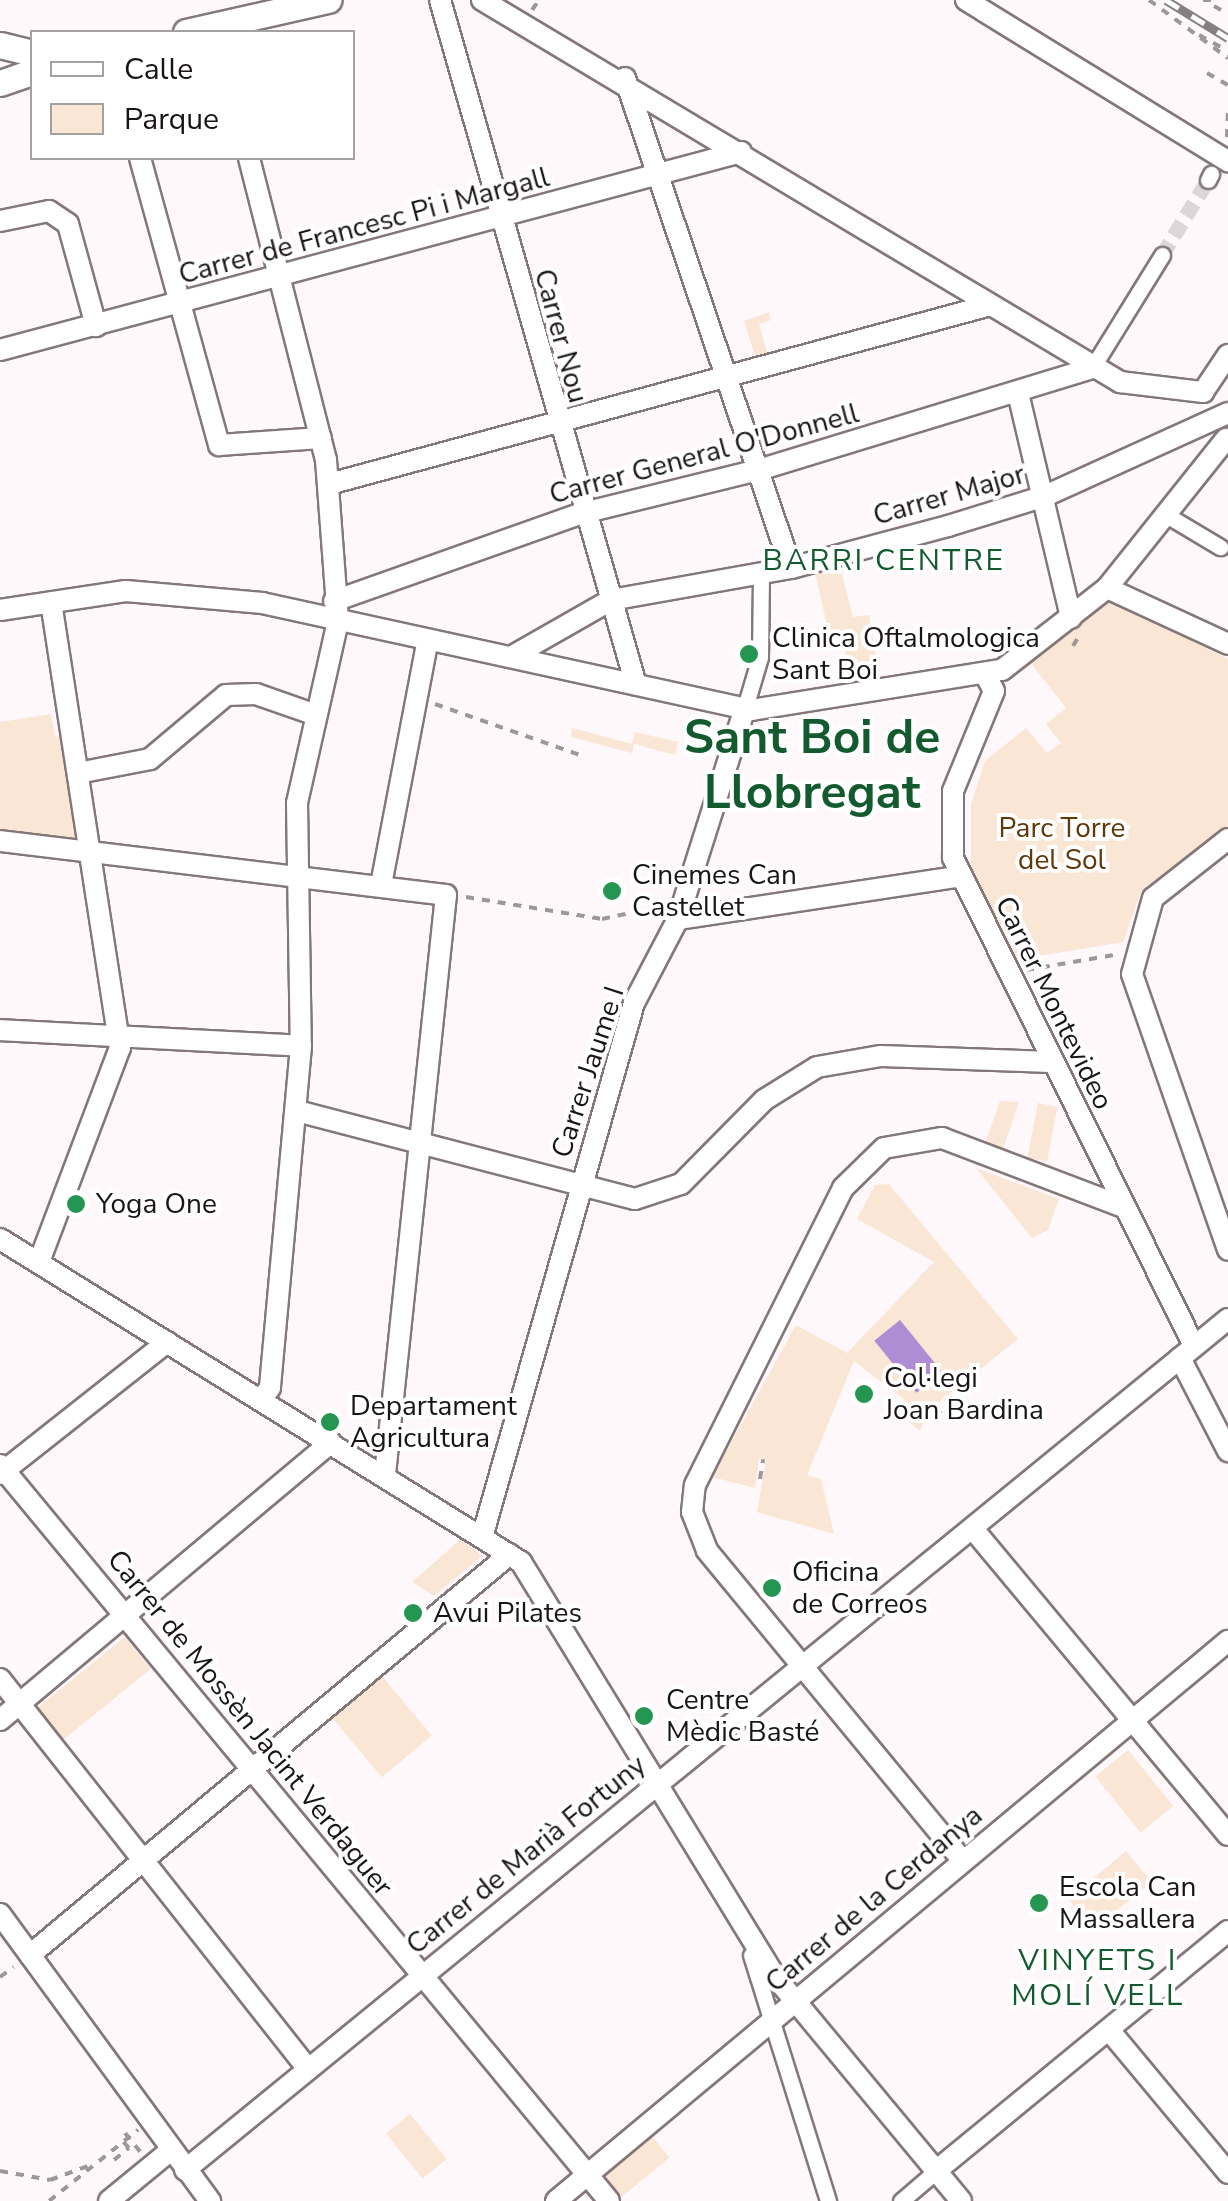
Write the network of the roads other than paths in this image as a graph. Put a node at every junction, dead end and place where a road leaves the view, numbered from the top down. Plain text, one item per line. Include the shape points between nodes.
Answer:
1 (328, 0) edge
2 (440, 0) edge
3 (482, 0) edge
4 (966, 0) edge
5 (195, 30) edge
6 (0, 45) edge
7 (30, 52) edge
8 (30, 73) edge
9 (624, 78) junction
10 (0, 82) edge
11 (741, 152) junction
12 (141, 160) edge
13 (250, 160) edge
14 (1216, 172) edge
15 (656, 177) junction
16 (499, 217) junction
17 (0, 221) edge
18 (1162, 255) tunnel mouth
19 (282, 280) junction
20 (180, 305) junction
21 (986, 306) junction
22 (96, 326) junction
23 (0, 350) edge
24 (1228, 355) edge
25 (1092, 368) junction
26 (728, 381) junction
27 (1210, 387) junction
28 (1018, 393) junction
29 (1227, 414) edge
30 (555, 420) junction
31 (321, 438) junction
32 (1227, 440) edge
33 (762, 470) junction
34 (329, 484) junction
35 (1045, 496) junction
36 (583, 512) junction
37 (1168, 516) junction
38 (1220, 547) dead end
39 (791, 568) junction
40 (761, 574) junction
41 (1106, 588) junction
42 (611, 600) junction
43 (50, 602) junction
44 (0, 610) edge
45 (336, 611) junction
46 (1071, 618) junction
47 (427, 643) junction
48 (1228, 644) edge
49 (511, 657) junction
50 (985, 674) junction
51 (636, 685) junction
52 (744, 711) junction
53 (316, 714) junction
54 (78, 774) junction
55 (1228, 839) edge
56 (0, 841) edge
57 (89, 851) junction
58 (1228, 854) edge
59 (962, 876) junction
60 (300, 880) junction
61 (381, 885) junction
62 (1153, 898) junction
63 (678, 918) junction
64 (0, 1030) edge
65 (120, 1036) junction
66 (301, 1046) junction
67 (1051, 1062) junction
68 (297, 1111) junction
69 (420, 1145) junction
70 (579, 1190) junction
71 (1121, 1206) junction
72 (0, 1239) edge
73 (1228, 1250) edge
74 (39, 1262) junction
75 (1228, 1319) edge
76 (167, 1342) junction
77 (1187, 1352) junction
78 (262, 1399) junction
79 (331, 1442) junction
80 (1225, 1446) edge
81 (1, 1470) edge
82 (384, 1474) junction
83 (973, 1528) junction
84 (483, 1534) junction
85 (510, 1554) junction
86 (128, 1616) junction
87 (1228, 1641) edge
88 (800, 1663) junction
89 (0, 1679) edge
90 (20, 1704) junction
91 (0, 1720) edge
92 (1132, 1720) junction
93 (251, 1767) junction
94 (658, 1784) junction
95 (1228, 1835) edge
96 (143, 1858) junction
97 (963, 1861) junction
98 (0, 1914) edge
99 (1228, 1930) edge
100 (30, 1955) junction
101 (751, 1956) dead end
102 (420, 1975) junction
103 (794, 2001) junction
104 (774, 2019) junction
105 (1109, 2030) junction
106 (308, 2069) junction
107 (171, 2150) junction
108 (186, 2170) junction
109 (936, 2171) junction
110 (1228, 2172) edge
111 (588, 2174) junction
112 (110, 2201) edge
113 (210, 2201) edge
114 (556, 2201) edge
115 (609, 2201) edge
116 (828, 2201) edge
117 (901, 2201) edge
118 (961, 2201) edge

1 - 5 street
2 - 16 street, Carrer Nou
3 - 9 street
4 - 14 street
6 - 7 street
8 - 10 street
9 - 11 street
9 - 15 street
11 - 15 street, Carrer de Francesc Pi i Margall
11 - 21 street
12 - 20 street
13 - 19 street
15 - 16 street, Carrer de Francesc Pi i Margall
15 - 26 street
16 - 19 street, Carrer de Francesc Pi i Margall
16 - 30 street, Carrer Nou
17 - 22 street via 49,211 68,224
18 - 25 street
19 - 20 street, Carrer de Francesc Pi i Margall
19 - 31 street
20 - 22 street, Carrer de Francesc Pi i Margall
20 - 31 street via 219,445
21 - 25 street
21 - 26 street
22 - 23 street, Carrer de Francesc Pi i Margall
24 - 27 street
25 - 27 street via 1120,382
25 - 28 street, Carrer General O'Donnell
26 - 30 street
26 - 33 street
27 - 29 street
28 - 33 street, Carrer General O'Donnell
28 - 35 street
29 - 32 street
29 - 35 street, Carrer Major
30 - 34 street
30 - 36 street, Carrer Nou
31 - 34 street
32 - 37 street
33 - 36 street, Carrer General O'Donnell
33 - 39 street
34 - 45 street
35 - 39 street, Carrer Major
35 - 46 street
36 - 42 street, Carrer Nou
36 - 45 street, Carrer General O'Donnell
37 - 38 street
37 - 41 street
39 - 40 street, Carrer Major
40 - 42 street, Carrer Major
40 - 52 street, Carrer Jaume I via 760,657
41 - 46 street
41 - 48 street
42 - 49 street, Carrer Major
42 - 51 street, Carrer Nou
43 - 44 street
43 - 45 street via 126,591
43 - 54 street
45 - 47 street
45 - 53 street
46 - 50 street
47 - 49 street
47 - 61 street
49 - 51 street
50 - 52 street
50 - 59 street, Carrer Montevideo via 994,691 953,791 950,846
51 - 52 street
52 - 63 street, Carrer Jaume I
53 - 54 street via 256,694 226,695 150,759
53 - 60 street via 297,803
54 - 57 street
55 - 62 street
56 - 57 street
57 - 60 street
57 - 65 street
58 - 62 street
59 - 63 street
59 - 67 street, Carrer Montevideo
60 - 61 street
60 - 66 street
61 - 69 street via 446,895
62 - 73 street via 1137,951 1134,998
63 - 70 street, Carrer Jaume I via 634,1003
64 - 65 street
65 - 66 street
65 - 74 street via 94,1135
66 - 68 street
67 - 70 street via 833,1063 776,1090 667,1192 618,1199
67 - 71 street, Carrer Montevideo
68 - 69 street
68 - 78 street via 270,1388
69 - 70 street
69 - 82 street
70 - 84 street, Carrer Jaume I
71 - 77 street, Carrer Montevideo
71 - 88 street via 957,1142 896,1142 843,1188 701,1468 692,1512 707,1550
72 - 74 street
74 - 76 street
75 - 77 street, Carrer de Marià Fortuny
76 - 78 street
76 - 81 street
77 - 80 street, Carrer Montevideo
77 - 83 street, Carrer de Marià Fortuny
78 - 79 street
79 - 82 street
79 - 86 street
81 - 86 street, Carrer de Mossèn Jacint Verdaguer
82 - 84 street
83 - 88 street, Carrer de Marià Fortuny
83 - 92 street
84 - 85 street
85 - 93 street
85 - 94 street
86 - 90 street
86 - 93 street, Carrer de Mossèn Jacint Verdaguer
87 - 92 street, Carrer de la Cerdanya
88 - 94 street, Carrer de Marià Fortuny
88 - 97 street
89 - 90 street
90 - 91 street
90 - 96 street
92 - 95 street
92 - 97 street, Carrer de la Cerdanya
93 - 96 street
93 - 102 street, Carrer de Mossèn Jacint Verdaguer
94 - 102 street, Carrer de Marià Fortuny
94 - 103 street
96 - 100 street
96 - 106 street
97 - 103 street, Carrer de la Cerdanya
98 - 100 street
99 - 105 street
100 - 107 street
101 - 104 street
102 - 106 street, Carrer de Marià Fortuny
102 - 111 street, Carrer de Mossèn Jacint Verdaguer
103 - 104 street, Carrer de la Cerdanya
103 - 109 street
104 - 111 street, Carrer de la Cerdanya
104 - 116 street
105 - 109 street
105 - 110 street
106 - 108 street, Carrer de Marià Fortuny
107 - 108 street
107 - 112 street
108 - 113 street
109 - 117 street
109 - 118 street
111 - 114 street, Carrer de la Cerdanya
111 - 115 street, Carrer de Mossèn Jacint Verdaguer

